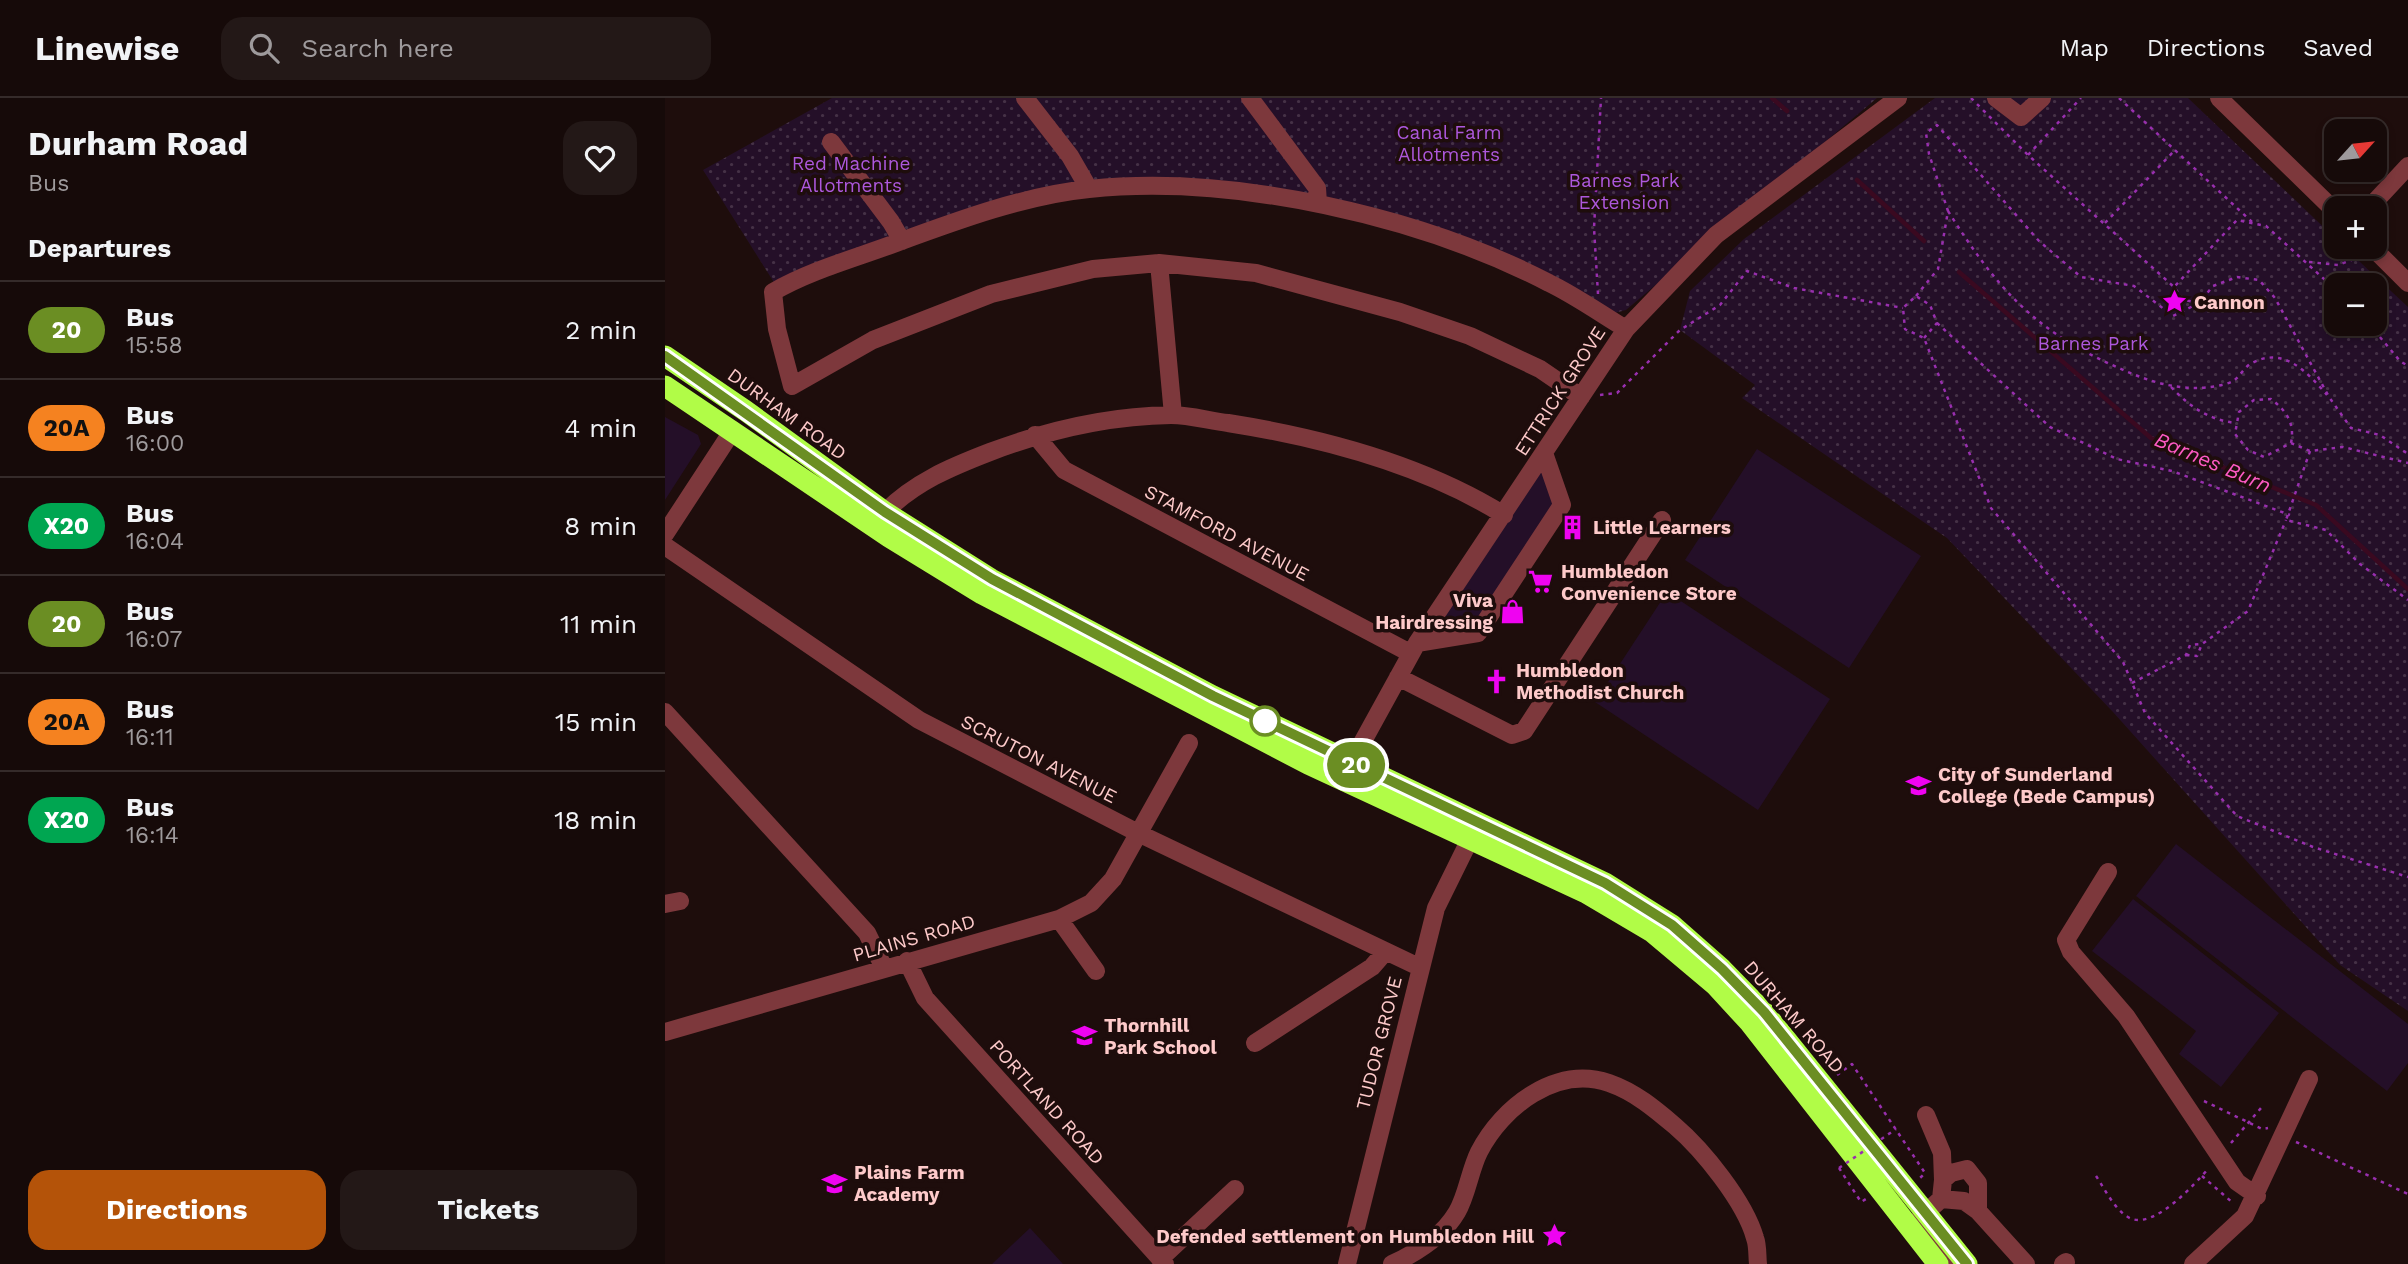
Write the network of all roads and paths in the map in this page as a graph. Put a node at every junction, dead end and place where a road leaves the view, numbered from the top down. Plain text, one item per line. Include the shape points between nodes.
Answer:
1 (1025, 98) edge
2 (1250, 98) edge
3 (1601, 98) edge
4 (1898, 98) edge
5 (1971, 98) edge
6 (1996, 98) edge
7 (2042, 98) edge
8 (2081, 98) edge
9 (2119, 98) edge
10 (2219, 98) edge
11 (831, 142) dead end
12 (2175, 150) junction
13 (2028, 155) junction
14 (2408, 166) edge
15 (1089, 189) junction
16 (2380, 196) edge
17 (2324, 200) edge
18 (1318, 203) junction
19 (1948, 211) junction
20 (2253, 223) junction
21 (2104, 224) junction
22 (902, 241) junction
23 (2354, 259) edge
24 (2384, 259) edge
25 (2309, 262) junction
26 (1159, 263) junction
27 (2324, 278) edge
28 (2408, 283) edge
29 (2174, 286) junction
30 (1916, 296) junction
31 (1605, 303) dead end
32 (2199, 303) junction
33 (1903, 308) junction
34 (1937, 323) junction
35 (1626, 329) junction
36 (2379, 336) edge
37 (1924, 338) junction
38 (665, 356) edge
39 (2408, 366) edge
40 (665, 386) edge
41 (2171, 387) junction
42 (1585, 392) junction
43 (2329, 397) junction
44 (746, 411) junction
45 (1173, 415) junction
46 (2237, 423) junction
47 (733, 430) junction
48 (1035, 435) junction
49 (2291, 443) junction
50 (2310, 451) junction
51 (1544, 453) junction
52 (2408, 454) edge
53 (2408, 463) edge
54 (885, 512) junction
55 (1504, 514) junction
56 (2290, 515) junction
57 (1662, 520) dead end
58 (2286, 520) junction
59 (665, 534) edge
60 (665, 546) edge
61 (2408, 600) edge
62 (2202, 644) junction
63 (1414, 648) junction
64 (2186, 655) junction
65 (1398, 677) junction
66 (2132, 682) junction
67 (665, 712) edge
68 (1189, 743) dead end
69 (1346, 772) junction
70 (1474, 830) junction
71 (1140, 834) junction
72 (2108, 873) dead end
73 (2408, 877) edge
74 (1059, 919) junction
75 (1385, 952) junction
76 (907, 961) junction
77 (1419, 967) junction
78 (884, 968) junction
79 (1096, 971) dead end
80 (665, 1032) edge
81 (1255, 1043) dead end
82 (2309, 1079) dead end
83 (1823, 1085) junction
84 (2261, 1108) dead end
85 (1926, 1115) dead end
86 (1896, 1129) junction
87 (2219, 1157) junction
88 (1916, 1159) dead end
89 (1839, 1168) dead end
90 (2096, 1176) dead end
91 (2202, 1176) junction
92 (1944, 1180) junction
93 (1235, 1189) dead end
94 (2257, 1196) junction
95 (1933, 1206) junction
96 (1978, 1211) junction
97 (2245, 1216) junction
98 (1162, 1261) edge
99 (1347, 1264) edge
100 (1392, 1264) edge
101 (1758, 1264) edge
102 (1938, 1264) edge
103 (1951, 1264) edge
104 (1967, 1264) edge
105 (2026, 1264) edge
106 (2193, 1264) edge

1 - 15 street
2 - 18 street via 1317,188
3 - 31 path via 1594,228 1598,294
4 - 35 street, ETTRICK GROVE via 1716,235
5 - 13 path
6 - 7 street via 2021,117
8 - 13 path
9 - 12 path
10 - 17 street
11 - 22 street
12 - 20 path
12 - 21 path
13 - 21 path
14 - 16 street
15 - 18 street via 1242,190
15 - 22 street via 1038,198
18 - 35 street via 1476,251 1549,282
19 - 30 path via 1938,269
19 - 32 path via 1926,133 1937,125 2039,241 2081,277 2134,286 2173,316
19 - 41 path via 2007,294 2038,323 2079,351
20 - 25 path via 2266,226
20 - 29 path via 2237,220
21 - 29 path
22 - 26 street via 773,292 792,386 873,340 991,294 1093,269
23 - 25 path via 2338,265
24 - 28 street
25 - 27 path
26 - 42 street via 1257,273 1400,312 1482,342
26 - 45 street
29 - 32 path via 2184,300
30 - 33 path
30 - 34 path via 1930,305
32 - 43 path via 2213,286 2237,277 2259,280 2293,328
33 - 37 path via 1905,329
33 - 42 path via 1794,288 1747,271 1720,305 1680,330 1617,393
34 - 37 path
34 - 56 path via 2050,427 2117,459 2172,471
35 - 42 street, ETTRICK GROVE
36 - 39 path
37 - 66 path via 1991,508 2123,663
38 - 44 highway, DURHAM ROAD
40 - 47 highway, DURHAM ROAD
41 - 43 path via 2232,382 2251,364 2273,357 2296,363
41 - 46 path via 2187,404 2217,421
42 - 51 street, ETTRICK GROVE
43 - 52 path via 2351,428 2380,435
44 - 47 highway
44 - 54 highway, DURHAM ROAD
45 - 48 street via 1098,421
45 - 55 street via 1333,445 1431,476
46 - 49 path via 2235,434 2248,450 2264,457
46 - 49 path via 2239,412 2254,400 2271,399 2284,408 2294,430
47 - 59 street
47 - 69 highway, DURHAM ROAD via 889,537 982,594 1078,646
48 - 54 street via 928,478
48 - 63 street, STAMFORD AVENUE via 1064,470
49 - 50 path
50 - 53 path via 2343,447
50 - 56 path
51 - 55 street, ETTRICK GROVE
51 - 63 street via 1562,505 1478,632
54 - 69 highway, DURHAM ROAD via 1073,625
55 - 63 street, ETTRICK GROVE
56 - 58 path
57 - 65 street via 1524,731 1512,735
58 - 61 path via 2326,530 2360,564
58 - 62 path via 2248,611
60 - 71 street, SCRUTON AVENUE via 919,720
62 - 64 path via 2190,645
62 - 64 path via 2197,656
63 - 65 street, ETTRICK GROVE
64 - 66 path
65 - 69 street, ETTRICK GROVE
66 - 73 path via 2145,713 2237,816 2313,848
67 - 78 street via 867,933
68 - 71 street, PLAINS ROAD
69 - 70 highway, DURHAM ROAD
70 - 77 street, TUDOR GROVE via 1436,908
70 - 83 highway, DURHAM ROAD via 1605,883 1672,925 1764,1012
70 - 102 highway, DURHAM ROAD via 1652,932 1715,985 1750,1023
71 - 74 street, PLAINS ROAD via 1114,879 1091,903
71 - 75 street, SCRUTON AVENUE
72 - 87 street via 2066,940 2071,952 2126,1016
74 - 76 street, PLAINS ROAD
74 - 79 street
75 - 77 street, SCRUTON AVENUE
75 - 81 street via 1372,967
76 - 78 street, PLAINS ROAD
76 - 98 street, PORTLAND ROAD via 925,998
77 - 99 street, TUDOR GROVE
78 - 80 street, PLAINS ROAD
82 - 94 street
83 - 86 path via 1852,1064
83 - 95 highway, DURHAM ROAD
84 - 87 path
85 - 92 street via 1942,1153
86 - 88 path
86 - 89 path, bridge
87 - 91 path
87 - 94 street via 2237,1182
90 - 91 path via 2132,1219 2146,1219 2187,1194
91 - 97 path
92 - 95 street
92 - 96 street via 1958,1169 1973,1174 1978,1183
93 - 98 street
94 - 97 street
95 - 96 street via 1964,1201
95 - 103 street via 1920,1218 1922,1225
95 - 104 highway, DURHAM ROAD
96 - 105 street
97 - 106 street
100 - 101 street via 1416,1253 1458,1211 1480,1150 1500,1120 1549,1084 1580,1081 1606,1082 1630,1093 1685,1135 1740,1205 1756,1238

